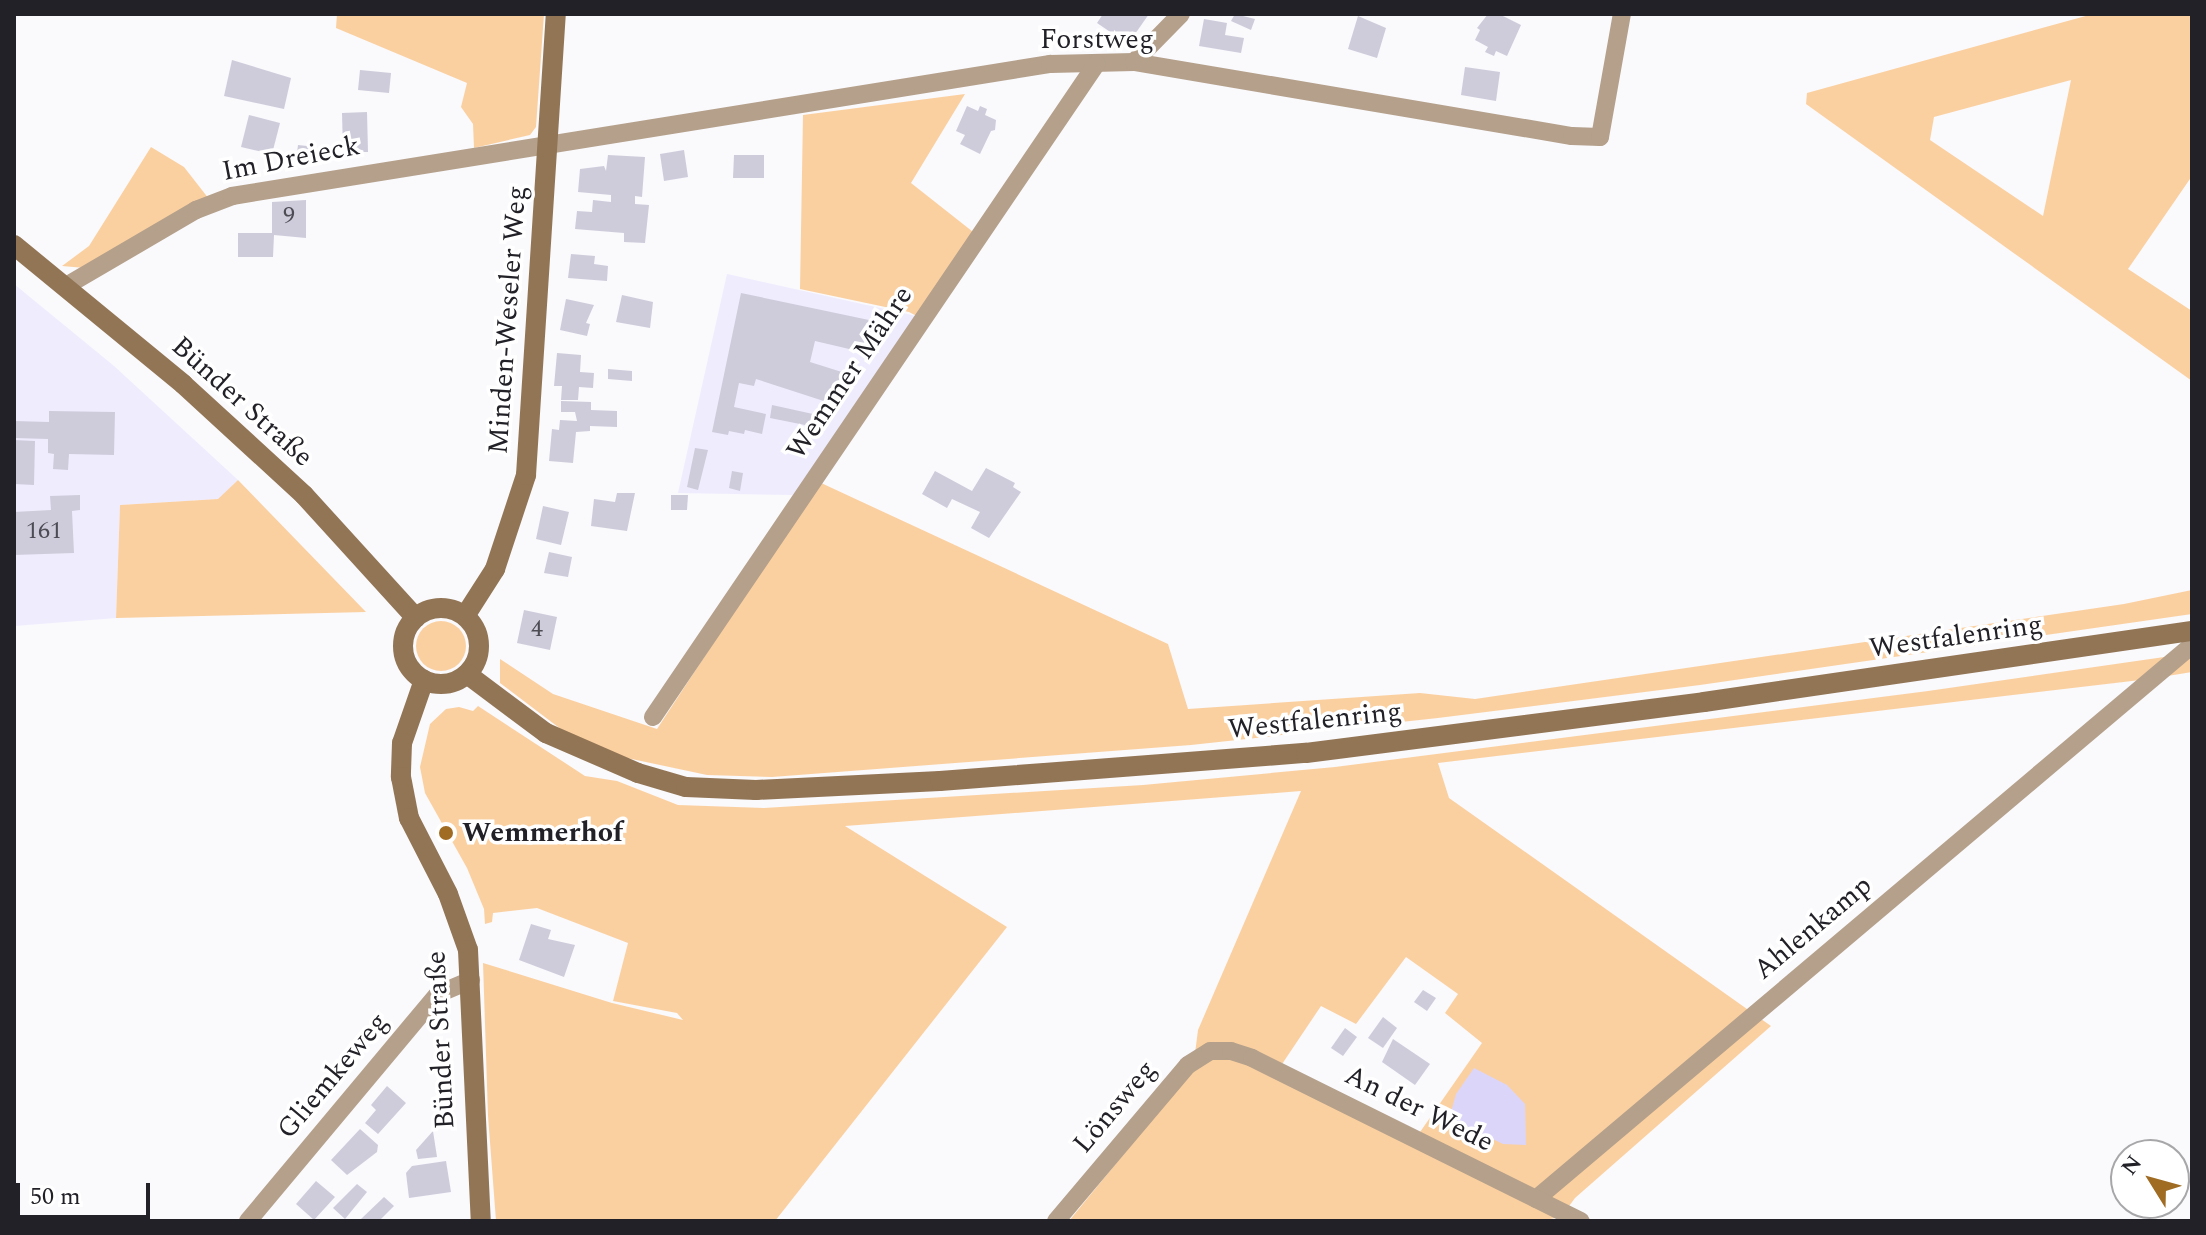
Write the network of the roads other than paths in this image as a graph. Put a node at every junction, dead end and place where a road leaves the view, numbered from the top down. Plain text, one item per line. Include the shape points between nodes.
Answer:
1 (556, 14) edge
2 (1181, 14) edge
3 (1622, 14) edge
4 (1134, 62) junction
5 (1097, 63) junction
6 (546, 145) junction
7 (14, 245) edge
8 (66, 286) junction
9 (465, 616) junction
10 (416, 618) junction
11 (2192, 631) edge
12 (2192, 645) edge
13 (467, 674) junction
14 (424, 680) junction
15 (653, 717) dead end
16 (471, 980) junction
17 (1231, 1051) joint
18 (1536, 1199) junction
19 (248, 1221) edge
20 (481, 1221) edge
21 (1056, 1221) edge
22 (1581, 1221) edge

1 - 6 main road, Minden-Weseler Weg
2 - 4 street
3 - 4 street, Forstweg via 1600,137
4 - 5 street, Forstweg
5 - 6 street, Forstweg via 1050,64
5 - 15 street, Wemmer Mähre
6 - 8 street, Im Dreieck via 232,196 196,210
6 - 9 main road, Minden-Weseler Weg via 526,475 495,569
7 - 8 main road, Bünder Straße
8 - 10 main road, Bünder Straße via 304,495
9 - 10 main road via 435,608
9 - 13 main road via 479,645
10 - 14 main road via 408,627 403,651
11 - 13 main road, Westfalenring via 1306,753 756,790 686,787 638,773 546,733
12 - 18 street, Ahlenkamp
13 - 14 main road via 451,683
14 - 16 main road, Bünder Straße via 402,743 403,797 448,894 468,950
16 - 19 street, Gliemkeweg via 438,994
16 - 20 main road, Bünder Straße
17 - 18 street, An der Wede
17 - 21 street, Lönsweg via 1210,1051 1188,1065
18 - 22 street, An der Wede

